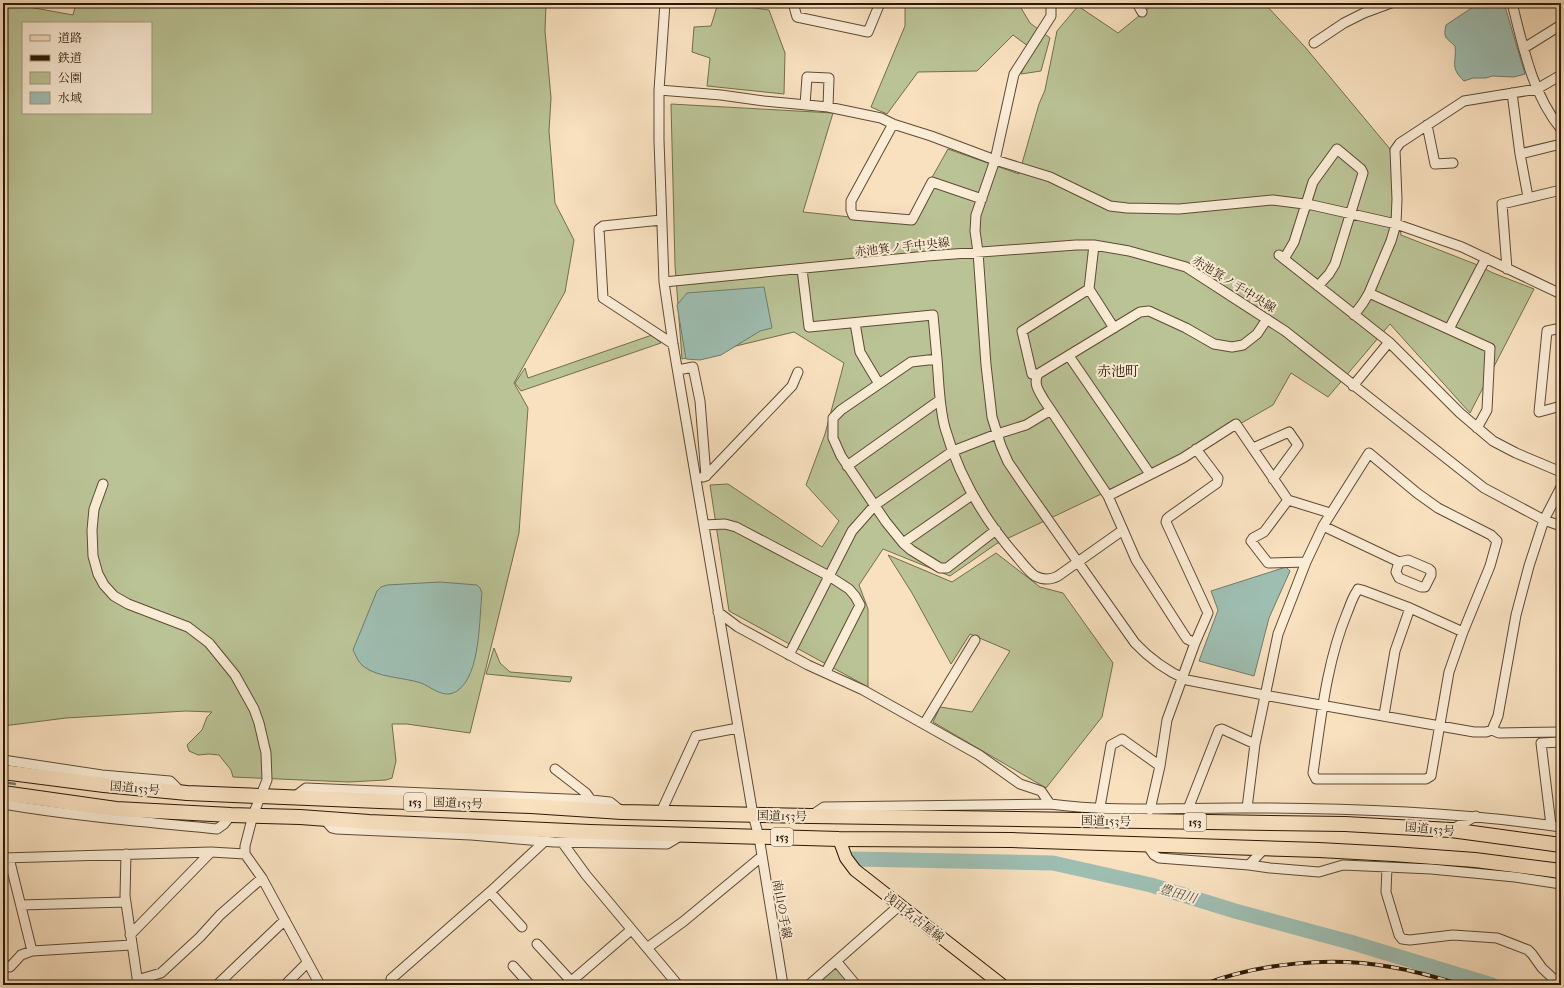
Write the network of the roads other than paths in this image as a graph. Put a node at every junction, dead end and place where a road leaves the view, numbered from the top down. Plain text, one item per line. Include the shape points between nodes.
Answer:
1 (665, 3) edge
2 (793, 3) edge
3 (880, 3) edge
4 (1051, 3) edge
5 (1137, 3) edge
6 (1392, 3) edge
7 (1512, 3) edge
8 (1142, 12) dead end
9 (1561, 25) edge
10 (1314, 42) dead end
11 (1524, 48) junction
12 (1561, 74) edge
13 (1536, 89) junction
14 (659, 90) junction
15 (1512, 93) junction
16 (805, 105) junction
17 (828, 107) junction
18 (893, 124) junction
19 (1427, 125) junction
20 (1561, 129) edge
21 (1561, 144) edge
22 (1520, 154) junction
23 (995, 160) junction
24 (1453, 163) dead end
25 (1561, 190) edge
26 (1528, 197) junction
27 (982, 199) junction
28 (1306, 204) junction
29 (1350, 215) junction
30 (661, 220) junction
31 (1396, 224) junction
32 (1094, 246) junction
33 (978, 252) junction
34 (1486, 258) junction
35 (802, 269) junction
36 (1507, 269) junction
37 (664, 282) junction
38 (1318, 286) junction
39 (1089, 289) junction
40 (1369, 293) junction
41 (1561, 294) edge
42 (1354, 315) junction
43 (1267, 319) junction
44 (855, 323) junction
45 (1114, 328) junction
46 (1561, 328) edge
47 (1449, 329) junction
48 (1389, 342) junction
49 (673, 344) junction
50 (1069, 356) junction
51 (937, 358) junction
52 (678, 370) junction
53 (798, 372) dead end
54 (1038, 374) junction
55 (879, 384) junction
56 (1353, 386) junction
57 (940, 400) junction
58 (1561, 406) edge
59 (1051, 410) junction
60 (1477, 428) junction
61 (996, 434) junction
62 (1253, 448) junction
63 (1196, 449) junction
64 (953, 451) junction
65 (847, 466) junction
66 (1561, 472) edge
67 (1150, 474) junction
68 (706, 476) junction
69 (696, 479) junction
70 (1273, 479) junction
71 (103, 484) dead end
72 (1561, 487) edge
73 (972, 495) junction
74 (1108, 496) junction
75 (1288, 500) junction
76 (875, 505) junction
77 (1330, 513) junction
78 (1544, 520) junction
79 (704, 525) junction
80 (1323, 526) junction
81 (1561, 526) edge
82 (996, 530) junction
83 (1123, 530) junction
84 (903, 543) junction
85 (1078, 562) junction
86 (1306, 562) junction
87 (1399, 562) dead end
88 (829, 576) junction
89 (1410, 608) junction
90 (718, 612) junction
91 (1463, 632) junction
92 (975, 640) dead end
93 (1194, 643) junction
94 (789, 655) junction
95 (826, 672) junction
96 (1182, 677) junction
97 (1264, 695) junction
98 (1323, 704) junction
99 (1384, 715) junction
100 (924, 724) junction
101 (1440, 726) junction
102 (738, 728) junction
103 (1492, 730) junction
104 (1561, 732) edge
105 (1561, 742) edge
106 (1255, 744) junction
107 (3, 760) edge
108 (1160, 766) junction
109 (555, 769) dead end
110 (3, 772) edge
111 (46, 773) junction
112 (3, 793) edge
113 (260, 796) junction
114 (591, 800) junction
115 (532, 801) junction
116 (3, 804) edge
117 (1050, 804) junction
118 (997, 805) junction
119 (1100, 807) junction
120 (1247, 808) junction
121 (1177, 809) junction
122 (1188, 809) junction
123 (1150, 810) junction
124 (622, 812) junction
125 (661, 812) junction
126 (232, 815) junction
127 (253, 815) junction
128 (753, 815) junction
129 (811, 816) junction
130 (1476, 816) junction
131 (1112, 817) junction
132 (324, 818) junction
133 (1009, 819) junction
134 (1197, 822) junction
135 (1551, 825) junction
136 (1561, 827) edge
137 (488, 828) junction
138 (1451, 830) junction
139 (683, 835) junction
140 (471, 836) junction
141 (759, 837) junction
142 (1561, 838) edge
143 (838, 839) junction
144 (544, 841) junction
145 (562, 842) junction
146 (1545, 842) junction
147 (1106, 844) junction
148 (1147, 845) junction
149 (1561, 845) edge
150 (1263, 850) junction
151 (211, 852) junction
152 (1365, 853) junction
153 (126, 854) junction
154 (245, 854) junction
155 (761, 857) junction
156 (6, 858) edge
157 (1476, 860) junction
158 (1356, 864) junction
159 (1250, 865) junction
160 (1387, 867) junction
161 (1561, 871) edge
162 (1466, 872) junction
163 (262, 878) junction
164 (1561, 884) edge
165 (490, 892) junction
166 (126, 902) junction
167 (20, 904) junction
168 (900, 905) junction
169 (285, 920) junction
170 (522, 927) dead end
171 (631, 930) junction
172 (131, 940) junction
173 (537, 944) dead end
174 (647, 948) junction
175 (32, 951) junction
176 (836, 961) junction
177 (307, 963) junction
178 (3, 966) edge
179 (513, 966) dead end
180 (137, 982) edge
181 (568, 984) edge
182 (217, 985) edge
183 (285, 985) edge
184 (320, 985) edge
185 (396, 985) edge
186 (530, 985) edge
187 (678, 985) edge
188 (783, 985) edge
189 (809, 985) edge
190 (856, 985) edge
191 (1002, 985) edge
192 (1560, 985) edge

1 - 14 street, 南山の手線
2 - 3 street via 797,17 868,32
4 - 23 street via 1051,16 1014,74
5 - 8 street
6 - 10 street via 1364,13
7 - 11 street
9 - 11 street
11 - 13 street
12 - 13 street
13 - 15 street
13 - 20 street
14 - 16 street via 720,94
14 - 30 street, 南山の手線
15 - 19 street via 1464,101
15 - 22 street
16 - 17 street
16 - 17 street via 807,77 829,78
17 - 18 street via 881,118
18 - 23 street
18 - 27 street via 851,202 853,215 912,220 932,182
19 - 24 street via 1435,164
19 - 31 street via 1400,143 1395,150
21 - 22 street
22 - 26 street
23 - 27 street
23 - 28 street via 1050,177 1110,206 1179,209 1273,200
25 - 26 street
26 - 36 street via 1502,204
27 - 33 street via 976,215
28 - 29 street
28 - 29 street via 1313,182 1337,149 1363,173
28 - 38 street via 1294,242 1281,257
29 - 31 street
29 - 38 street via 1335,264
30 - 37 street, 南山の手線
30 - 49 street via 603,226 599,229 603,298
31 - 34 street
31 - 40 street
32 - 33 street, 赤池箕ノ手中央線
32 - 39 street
32 - 43 street, 赤池箕ノ手中央線 via 1129,251 1186,267
33 - 35 street, 赤池箕ノ手中央線
33 - 61 street via 986,365
34 - 36 street
34 - 47 street
35 - 37 street, 赤池箕ノ手中央線
35 - 44 street via 809,327
36 - 41 street
37 - 49 street, 南山の手線
38 - 42 street
39 - 45 street
39 - 54 street via 1022,331 1032,374
40 - 42 street
40 - 47 street
42 - 48 street
43 - 45 street via 1257,334 1243,345 1232,347 1214,344 1149,311 1140,312
43 - 56 street, 赤池箕ノ手中央線
44 - 51 street via 933,316
44 - 55 street via 860,352
45 - 50 street
46 - 58 street via 1547,331 1538,412
47 - 60 street via 1491,349 1487,410
48 - 56 street
48 - 60 street
49 - 52 street, 南山の手線
50 - 54 street
50 - 67 street
51 - 55 street via 911,362
51 - 57 street
52 - 68 street via 693,367 700,402
52 - 69 street, 南山の手線
53 - 68 street via 792,386
54 - 59 street via 1035,384
55 - 65 street via 833,418 832,438
56 - 78 street, 赤池箕ノ手中央線 via 1484,488
57 - 64 street via 945,429
57 - 65 street
59 - 61 street via 1026,426
59 - 74 street
60 - 66 street via 1516,453
61 - 64 street
61 - 85 street via 1008,462
62 - 63 street via 1236,424
62 - 70 street
62 - 70 street via 1289,432 1298,445
63 - 67 street
63 - 93 street via 1218,478 1217,483 1169,517 1166,522 1208,613
64 - 73 street
64 - 76 street
65 - 76 street
67 - 74 street
68 - 69 street
69 - 79 street, 南山の手線
70 - 75 street
71 - 113 street via 94,509 92,530 93,556 98,574 114,596 188,627 209,643 235,675 254,709 266,753 267,780
72 - 78 street
73 - 82 street
73 - 84 street
74 - 83 street
75 - 77 street
75 - 86 street via 1270,526 1251,541 1268,563
76 - 84 street
76 - 88 street via 852,531
77 - 80 street
77 - 91 street via 1369,453 1438,508 1495,538 1497,541 1490,566
78 - 81 street, 赤池箕ノ手中央線
78 - 103 street via 1516,615 1498,716
79 - 88 street via 725,524 736,527
79 - 90 street, 南山の手線
80 - 86 street
80 - 87 street
82 - 84 street via 947,568 940,568
82 - 85 street via 1034,575 1040,578 1053,579
83 - 85 street
83 - 93 street via 1136,560 1154,590 1183,633
85 - 96 street via 1135,643 1155,661
86 - 97 street via 1278,634
88 - 94 street
88 - 95 street via 849,589 860,605
89 - 91 street
89 - 98 street via 1356,590 1334,647
89 - 99 street via 1395,651
90 - 94 street via 738,627
90 - 102 street, 南山の手線
91 - 101 street via 1449,672
92 - 100 street
93 - 96 street
94 - 95 street
95 - 100 street
96 - 97 street
96 - 108 street via 1167,720
97 - 98 street
97 - 106 street
98 - 99 street
98 - 101 street via 1313,773 1316,779 1431,776
99 - 101 street
100 - 117 street via 1020,784 1041,791
101 - 103 street via 1474,732
102 - 125 street via 696,736
102 - 128 street, 南山の手線
103 - 104 street via 1499,733
105 - 135 street via 1541,743
106 - 120 street
106 - 122 street via 1222,729 1219,730
107 - 111 street
108 - 119 street via 1122,739 1112,745
108 - 123 street
109 - 114 street via 586,793
110 - 111 highway, 国道153号 / 153
111 - 113 highway, 国道153号 / 153 via 182,792
112 - 126 highway, 国道153号 / 153 via 116,809
113 - 115 highway, 国道153号 / 153
113 - 127 street
114 - 115 street
114 - 124 street via 610,802
115 - 124 highway, 国道153号 / 153
116 - 126 street via 129,821 217,829
117 - 118 street
117 - 119 street
118 - 129 street via 824,806
118 - 133 street
119 - 131 street
120 - 122 street
120 - 130 street via 1328,808
121 - 122 street
121 - 123 street
121 - 134 street
123 - 131 street
124 - 125 highway, 国道153号 / 153
125 - 128 highway, 国道153号 / 153
126 - 127 highway, 国道153号 / 153
127 - 132 highway, 国道153号 / 153
127 - 154 street
128 - 129 highway, 国道153号 / 153
128 - 141 street, 南山の手線
129 - 133 highway, 国道153号 / 153
130 - 135 street
130 - 138 street
131 - 133 highway, 国道153号 / 153
131 - 134 highway, 国道153号 / 153
131 - 147 highway
132 - 137 highway, 国道153号 / 153
132 - 140 street via 336,829
134 - 138 highway, 国道153号 / 153 via 1345,824
135 - 136 street
137 - 139 highway, 国道153号 / 153
137 - 140 street
138 - 146 highway, 国道153号 / 153
139 - 141 highway, 国道153号 / 153
139 - 145 street via 667,844
140 - 144 street
141 - 143 highway, 国道153号 / 153
141 - 155 street, 南山の手線
142 - 146 street
143 - 147 highway, 国道153号 / 153 via 1012,840
143 - 168 main road, 浅田名古屋線 via 846,858 855,870
144 - 145 street
144 - 165 street
145 - 171 street
146 - 149 highway, 国道153号 / 153
147 - 148 highway, 国道153号 / 153
148 - 150 highway, 国道153号 / 153
148 - 159 street via 1154,856 1159,858
150 - 152 highway, 国道153号 / 153
150 - 159 street
151 - 153 street
151 - 154 street
151 - 172 street
152 - 157 highway, 国道153号 / 153
152 - 158 street
153 - 156 street
153 - 166 street
154 - 163 street
155 - 174 street
155 - 188 street, 南山の手線
156 - 167 street
157 - 161 highway, 国道153号 / 153
157 - 162 street
158 - 159 street via 1319,872
158 - 160 street
160 - 162 street
160 - 192 street via 1386,892 1402,939 1453,934 1497,938 1528,950
162 - 164 street
163 - 169 street
163 - 180 street via 161,973
165 - 170 street
165 - 185 street via 391,979
166 - 167 street
166 - 172 street
167 - 175 street
168 - 176 street
168 - 191 main road, 浅田名古屋線
169 - 177 street
169 - 182 street
171 - 174 street
171 - 181 street
172 - 175 street
172 - 180 street
173 - 181 street
174 - 187 street
175 - 178 street via 22,955 10,967
176 - 189 street
176 - 190 street
177 - 183 street
177 - 184 street
179 - 186 street

